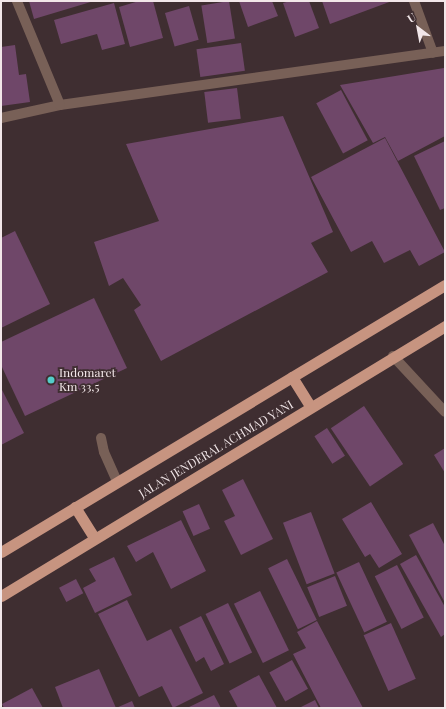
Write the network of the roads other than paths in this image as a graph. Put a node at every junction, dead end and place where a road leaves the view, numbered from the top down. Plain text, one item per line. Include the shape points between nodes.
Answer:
1 (17, 1) edge
2 (414, 1) edge
3 (445, 51) edge
4 (433, 53) junction
5 (60, 105) junction
6 (1, 118) edge
7 (445, 285) edge
8 (445, 326) edge
9 (393, 356) junction
10 (292, 377) junction
11 (310, 406) junction
12 (445, 412) edge
13 (101, 438) dead end
14 (117, 481) junction
15 (74, 507) junction
16 (94, 538) junction
17 (1, 552) edge
18 (1, 596) edge

1 - 5 street
2 - 4 street
3 - 4 street
4 - 5 street
5 - 6 street
7 - 10 highway, JALAN JENDERAL ACHMAD YANI
8 - 9 highway, JALAN JENDERAL ACHMAD YANI
9 - 11 highway, JALAN JENDERAL ACHMAD YANI
9 - 12 street
10 - 11 highway
10 - 14 highway, JALAN JENDERAL ACHMAD YANI
11 - 16 highway, JALAN JENDERAL ACHMAD YANI
13 - 14 street via 104,452
14 - 15 highway, JALAN JENDERAL ACHMAD YANI
15 - 16 highway
15 - 17 highway, JALAN JENDERAL ACHMAD YANI
16 - 18 highway, JALAN JENDERAL ACHMAD YANI

